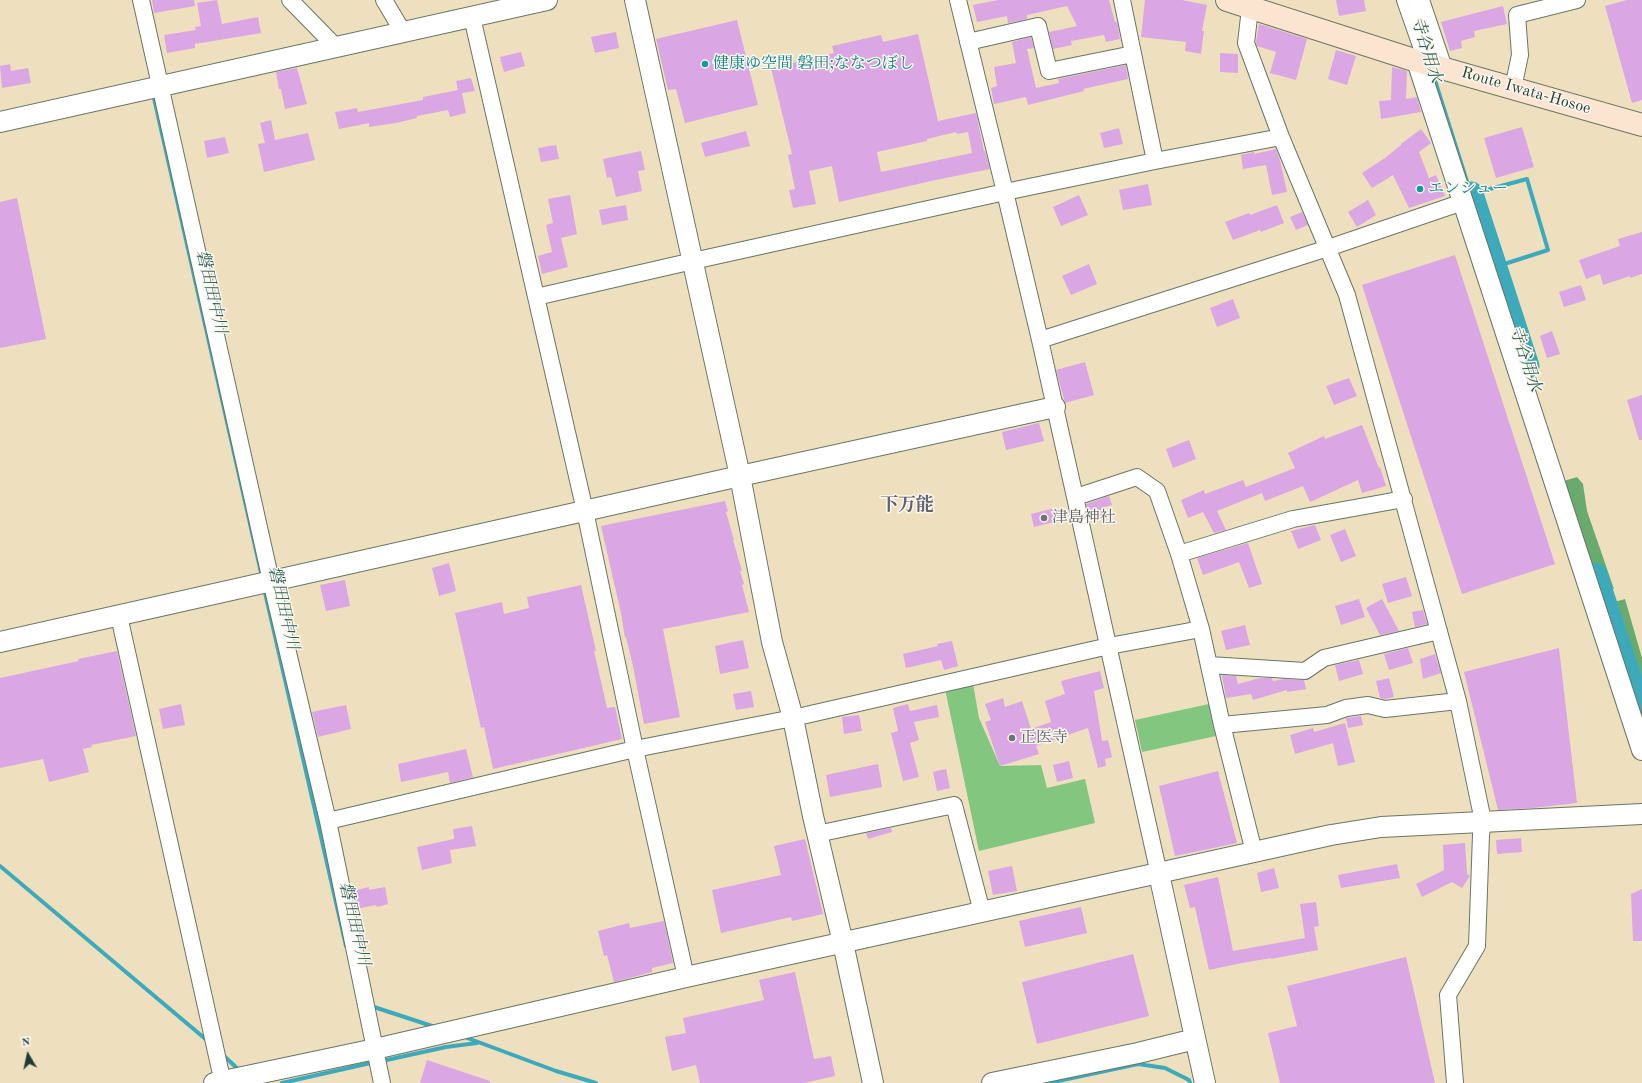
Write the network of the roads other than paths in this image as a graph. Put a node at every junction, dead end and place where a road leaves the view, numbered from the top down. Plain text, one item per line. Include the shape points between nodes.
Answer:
1 (141, 0) edge
2 (290, 0) edge
3 (384, 0) edge
4 (547, 0) edge
5 (635, 0) edge
6 (958, 0) edge
7 (1122, 0) edge
8 (1227, 0) edge
9 (1405, 0) edge
10 (1421, 0) edge
11 (1577, 0) edge
12 (1251, 4) edge
13 (472, 17) junction
14 (403, 32) junction
15 (968, 42) junction
16 (336, 47) junction
17 (1133, 54) junction
18 (1429, 64) junction
19 (160, 87) junction
20 (1513, 88) junction
21 (0, 122) edge
22 (1642, 125) edge
23 (1281, 137) junction
24 (1155, 161) junction
25 (1006, 192) junction
26 (1463, 202) junction
27 (1328, 248) junction
28 (693, 261) junction
29 (536, 297) junction
30 (1040, 340) junction
31 (1055, 407) junction
32 (740, 476) junction
33 (1076, 497) junction
34 (1404, 499) junction
35 (585, 511) junction
36 (1178, 554) junction
37 (271, 581) junction
38 (119, 616) junction
39 (1201, 630) junction
40 (1439, 631) junction
41 (0, 642) edge
42 (1109, 646) junction
43 (1209, 665) junction
44 (1458, 701) junction
45 (793, 718) junction
46 (1222, 726) junction
47 (635, 749) junction
48 (1642, 750) edge
49 (1642, 814) edge
50 (328, 821) junction
51 (1483, 821) junction
52 (817, 834) junction
53 (1254, 852) junction
54 (1159, 874) junction
55 (982, 912) junction
56 (844, 942) junction
57 (686, 977) junction
58 (1195, 1038) junction
59 (375, 1049) junction
60 (220, 1082) edge
61 (382, 1083) edge
62 (873, 1083) edge
63 (992, 1083) edge
64 (1205, 1083) edge
65 (1455, 1083) edge

1 - 19 street
2 - 16 street
3 - 14 street
4 - 13 street
5 - 28 street
6 - 15 street
7 - 17 street
8 - 12 main road, Route Iwata-Hosoe
9 - 18 street
10 - 18 street
11 - 20 street via 1517,14 1520,55
12 - 18 main road, Route Iwata-Hosoe
12 - 23 street via 1246,43
13 - 14 street
13 - 29 street
14 - 16 street
15 - 17 street via 1038,26 1049,71
15 - 25 street
16 - 19 street
17 - 24 street
18 - 20 main road, Route Iwata-Hosoe
18 - 26 street
19 - 21 street
19 - 37 street
20 - 22 main road, Route Iwata-Hosoe
23 - 24 street
23 - 27 street
24 - 25 street
25 - 28 street
25 - 30 street
26 - 27 street
26 - 48 street
27 - 30 street
27 - 34 street via 1347,295
28 - 29 street
28 - 32 street
29 - 35 street
30 - 31 street
31 - 32 street
31 - 33 street
32 - 35 street
32 - 45 street via 772,642
33 - 36 street via 1137,477 1157,491
33 - 42 street
34 - 36 street via 1293,519
34 - 40 street
35 - 37 street
35 - 47 street
36 - 39 street
37 - 38 street
37 - 50 street
38 - 41 street
38 - 60 street
39 - 42 street
39 - 43 street
40 - 43 street via 1324,658 1305,671
40 - 44 street
42 - 45 street
42 - 54 street
43 - 46 street
44 - 46 street via 1385,709 1368,705 1346,708 1328,715
44 - 51 street
45 - 47 street
45 - 52 street
46 - 53 street
47 - 50 street
47 - 57 street
49 - 51 street
50 - 59 street
51 - 53 street via 1381,827 1331,834
51 - 65 street via 1476,946 1448,995
52 - 55 street via 954,805
52 - 56 street
53 - 54 street
54 - 55 street
54 - 58 street
55 - 56 street
56 - 57 street
56 - 62 street
57 - 59 street
58 - 63 street via 1138,1053
58 - 64 street
59 - 60 street
59 - 61 street

